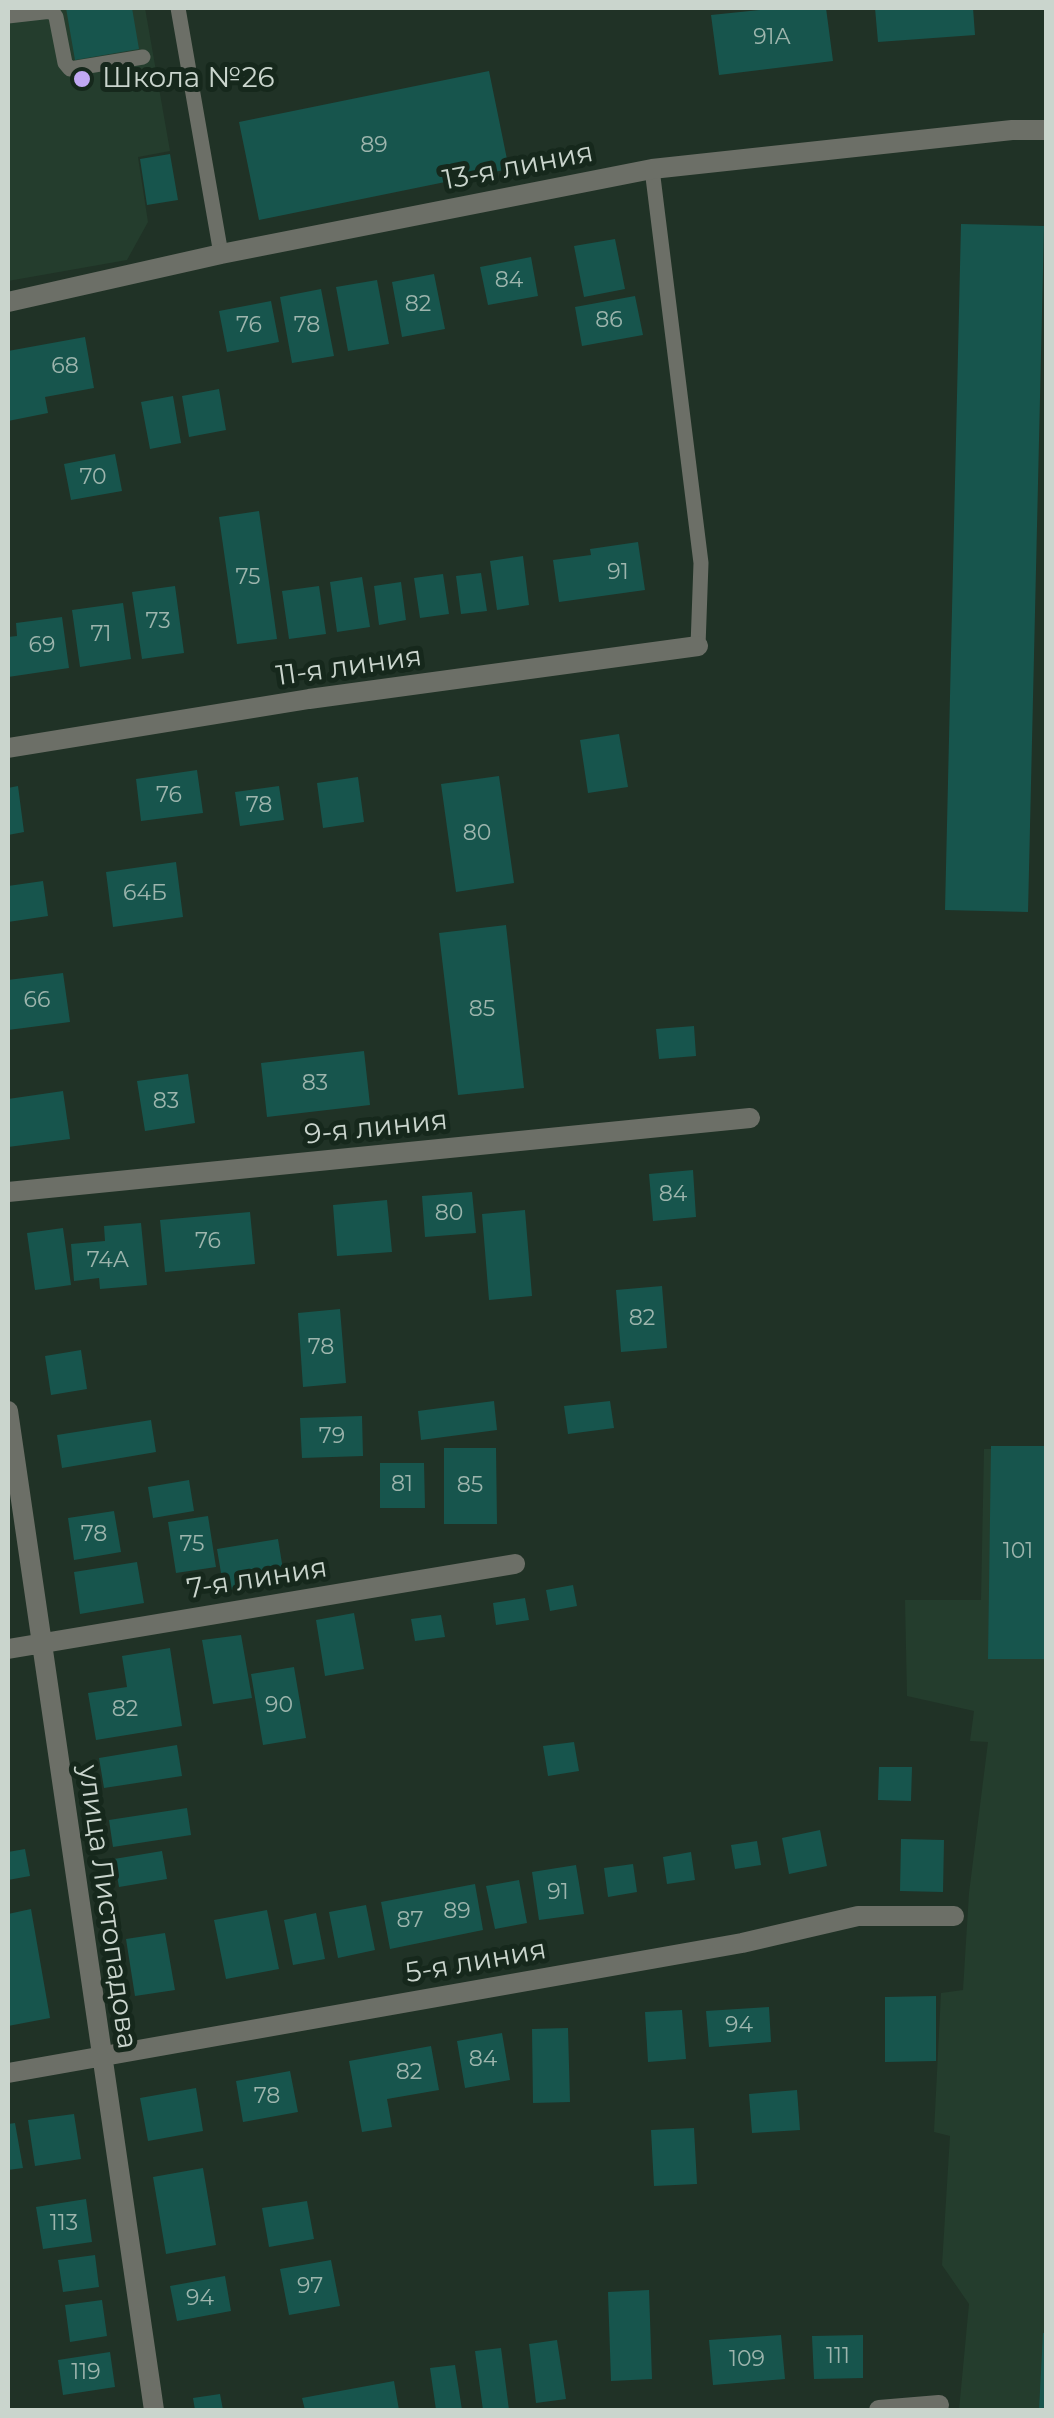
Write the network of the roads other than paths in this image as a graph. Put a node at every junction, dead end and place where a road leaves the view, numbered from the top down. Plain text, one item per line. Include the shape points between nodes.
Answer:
1 (178, 8) edge
2 (8, 16) edge
3 (143, 58) dead end
4 (1046, 130) edge
5 (652, 169) junction
6 (221, 254) junction
7 (8, 302) edge
8 (698, 646) joint
9 (8, 748) edge
10 (750, 1118) dead end
11 (8, 1192) edge
12 (8, 1411) edge
13 (515, 1564) dead end
14 (42, 1643) junction
15 (8, 1649) edge
16 (954, 1916) dead end
17 (101, 2056) junction
18 (8, 2073) edge
19 (940, 2406) dead end
20 (154, 2410) edge
21 (879, 2410) edge

1 - 6 lane
2 - 3 lane via 52,11 70,69
4 - 5 street, 13-я линия
5 - 6 street, 13-я линия
5 - 8 lane via 702,563
6 - 7 street, 13-я линия
8 - 9 street, 11-я линия
10 - 11 street, 9-я линия
12 - 14 street, улица Листопадова
13 - 14 street, 7-я линия
14 - 15 street, 7-я линия
14 - 17 street, улица Листопадова
16 - 17 street, 5-я линия via 858,1916
17 - 18 street, 5-я линия
17 - 20 street, улица Листопадова
19 - 21 street

